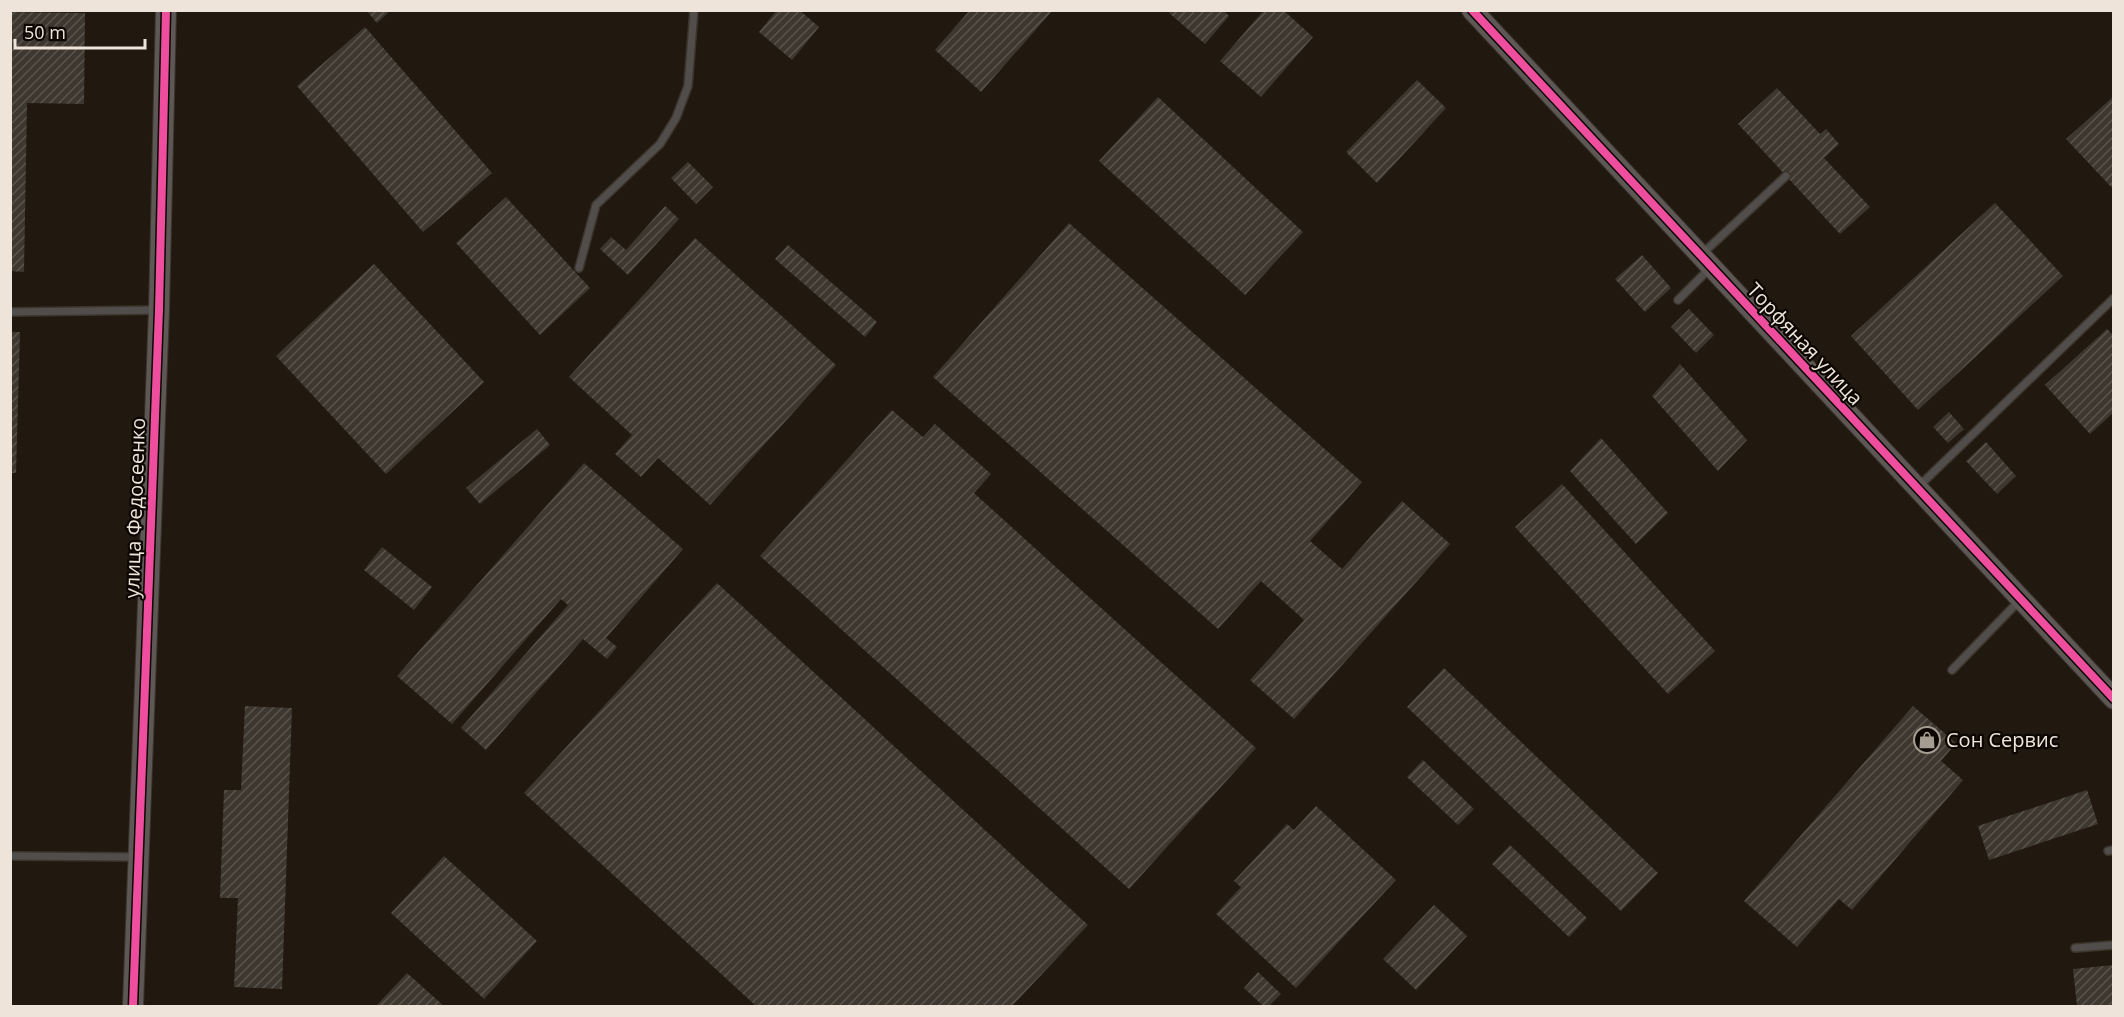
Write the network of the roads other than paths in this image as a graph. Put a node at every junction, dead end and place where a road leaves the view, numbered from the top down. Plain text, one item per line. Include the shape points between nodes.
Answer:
1 (166, 10) edge
2 (694, 10) edge
3 (1472, 10) edge
4 (1786, 176) dead end
5 (1706, 262) junction
6 (579, 268) dead end
7 (2114, 298) edge
8 (1678, 300) dead end
9 (159, 310) junction
10 (10, 312) edge
11 (1916, 489) junction
12 (2020, 600) junction
13 (1952, 670) dead end
14 (2114, 699) edge
15 (14, 856) dead end
16 (139, 857) junction
17 (2114, 945) edge
18 (2075, 948) dead end
19 (133, 1006) edge

1 - 9 street, улица Федосеенко
2 - 6 lane via 687,86 676,118 660,144 596,206
3 - 5 street, Торфяная улица
4 - 5 lane
5 - 8 lane
5 - 11 street, Торфяная улица
7 - 11 lane
9 - 10 lane
9 - 16 street, улица Федосеенко
11 - 12 street, Торфяная улица
12 - 13 lane
12 - 14 street, Торфяная улица
15 - 16 lane
16 - 19 street, улица Федосеенко
17 - 18 lane

